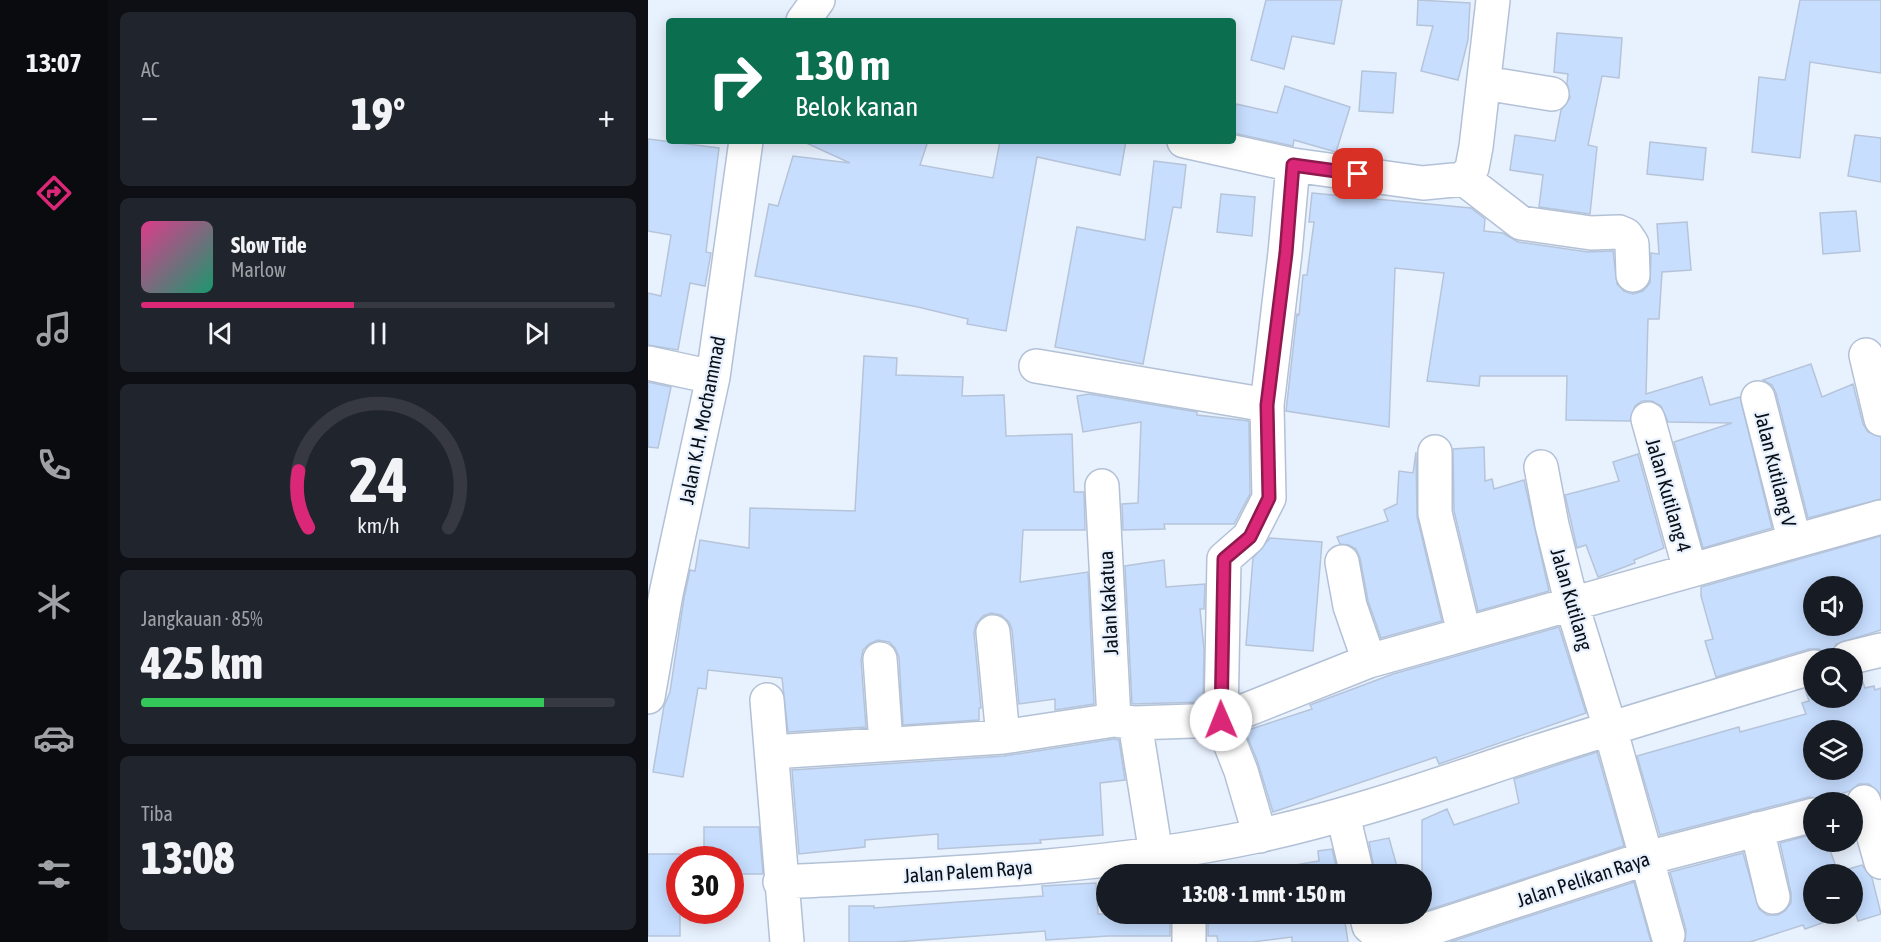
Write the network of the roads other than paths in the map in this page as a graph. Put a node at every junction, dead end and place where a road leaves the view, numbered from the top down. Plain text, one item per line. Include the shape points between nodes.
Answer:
1 (1492, 0) edge
2 (1484, 83) junction
3 (1552, 94) dead end
4 (746, 144) edge
5 (1198, 144) edge
6 (1293, 165) junction
7 (1464, 179) junction
8 (1633, 275) dead end
9 (1866, 355) dead end
10 (648, 363) edge
11 (1036, 366) dead end
12 (713, 377) junction
13 (1758, 398) dead end
14 (1267, 405) junction
15 (1648, 419) dead end
16 (1881, 419) edge
17 (1435, 452) dead end
18 (1541, 468) dead end
19 (1102, 486) dead end
20 (1881, 517) edge
21 (1794, 539) junction
22 (1342, 562) dead end
23 (1690, 570) junction
24 (1572, 605) junction
25 (993, 632) dead end
26 (1464, 633) junction
27 (1881, 650) edge
28 (1863, 654) edge
29 (879, 659) dead end
30 (1369, 661) junction
31 (1803, 670) edge
32 (648, 697) edge
33 (767, 700) dead end
34 (1221, 720) junction
35 (1125, 721) junction
36 (1610, 728) junction
37 (1003, 736) junction
38 (886, 744) junction
39 (772, 752) junction
40 (1866, 801) edge
41 (1343, 815) junction
42 (1803, 818) edge
43 (1757, 829) junction
44 (1260, 836) junction
45 (1647, 858) junction
46 (1176, 860) edge
47 (1881, 862) edge
48 (1355, 864) edge
49 (780, 882) junction
50 (1773, 897) dead end
51 (1189, 924) edge
52 (1368, 924) edge
53 (1668, 935) dead end
54 (787, 942) edge
55 (1189, 942) edge

1 - 2 street
2 - 3 street
2 - 7 street via 1472,168
4 - 12 street, Jalan K.H. Mochammad
5 - 6 street
6 - 7 street via 1423,183
6 - 14 street
7 - 8 street via 1521,223 1626,235 1632,244
9 - 16 street
10 - 12 street
11 - 14 street
12 - 32 street, Jalan K.H. Mochammad
13 - 21 street, Jalan Kutilang V
14 - 34 street via 1269,498 1250,537 1224,559
15 - 23 street, Jalan Kutilang 4
17 - 26 street via 1436,522
18 - 24 street, Jalan Kutilang
19 - 35 street, Jalan Kakatua
20 - 21 street
21 - 23 street
22 - 30 street via 1350,606
23 - 24 street
24 - 26 street
24 - 36 street, Jalan Kutilang
25 - 37 street
26 - 30 street
27 - 28 street
29 - 38 street
30 - 34 street
31 - 36 street, Jalan Palem Raya
33 - 39 street
34 - 35 street
34 - 44 street
35 - 37 street
35 - 46 street, Jalan Kakatua
36 - 41 street, Jalan Palem Raya
36 - 45 street, Jalan Kutilang
37 - 38 street
38 - 39 street
39 - 49 street
40 - 47 street
41 - 44 street, Jalan Palem Raya
41 - 48 street
42 - 43 street, Jalan Pelikan Raya
43 - 45 street, Jalan Pelikan Raya
43 - 50 street
44 - 46 street, Jalan Palem Raya
45 - 52 street, Jalan Pelikan Raya via 1405,937 1382,938
45 - 53 street, Jalan Kutilang
46 - 49 street, Jalan Palem Raya
49 - 54 street
51 - 55 street

